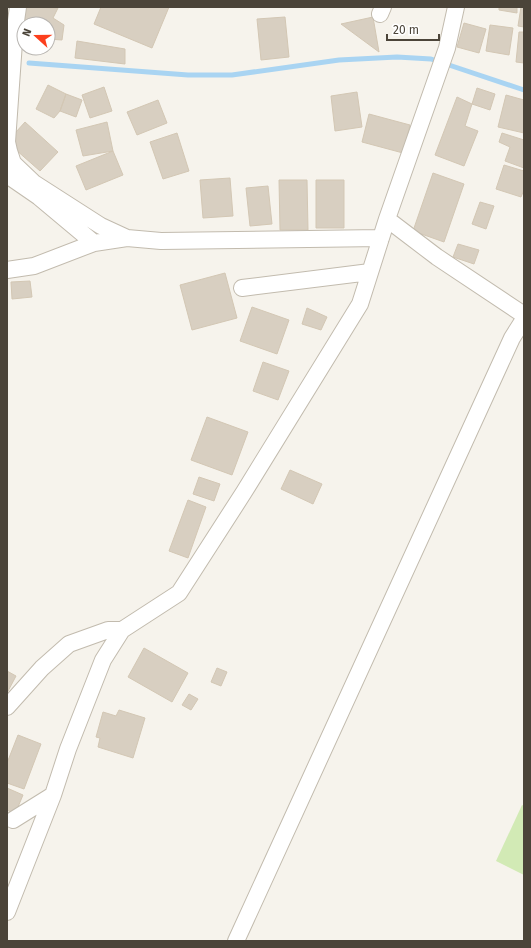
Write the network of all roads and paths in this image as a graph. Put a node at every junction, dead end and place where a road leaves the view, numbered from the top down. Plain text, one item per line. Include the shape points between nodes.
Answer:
1 (18, 7) edge
2 (456, 7) edge
3 (11, 37) edge
4 (7, 175) edge
5 (388, 219) junction
6 (127, 238) junction
7 (381, 238) junction
8 (94, 244) junction
9 (7, 270) edge
10 (370, 272) junction
11 (242, 288) dead end
12 (524, 316) edge
13 (524, 319) edge
14 (122, 630) junction
15 (7, 707) edge
16 (53, 795) junction
17 (13, 820) dead end
18 (7, 912) edge
19 (236, 941) edge

1 - 3 street
2 - 5 street via 446,52
3 - 6 street via 7,142 14,163 34,183 101,226
4 - 8 street via 38,197
5 - 7 street
5 - 12 street
6 - 7 street via 161,241
6 - 8 street
7 - 10 street
8 - 9 street via 34,266
10 - 11 street
10 - 14 street via 360,304 179,593
13 - 19 street via 509,345
14 - 15 street via 108,630 69,644 42,668
14 - 16 street via 103,660
16 - 17 street
16 - 18 street

